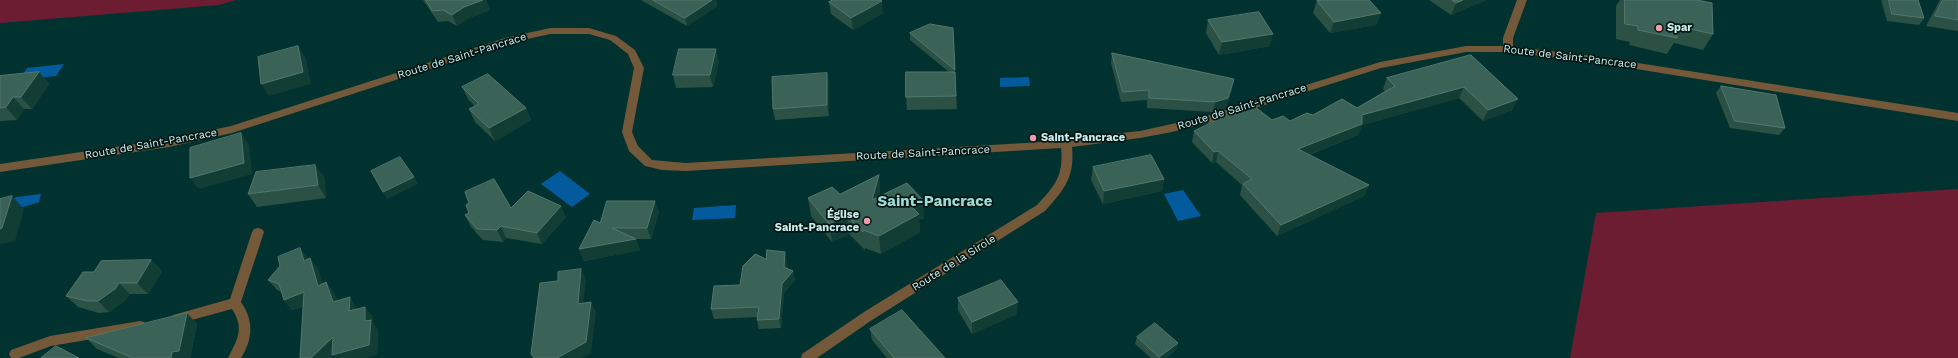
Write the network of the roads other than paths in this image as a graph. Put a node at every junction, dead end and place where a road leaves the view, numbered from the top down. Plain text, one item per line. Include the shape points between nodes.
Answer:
1 (1522, 0) edge
2 (1508, 48) junction
3 (1958, 117) edge
4 (1066, 144) junction
5 (0, 168) edge
6 (258, 232) dead end
7 (234, 304) junction
8 (15, 354) dead end
9 (234, 358) edge
10 (807, 358) edge

1 - 2 street via 1508,38
2 - 3 street, Route de Saint-Pancrace via 1593,58
2 - 4 street, Route de Saint-Pancrace via 1466,49 1380,65 1180,127 1120,138
4 - 5 street, Route de Saint-Pancrace via 662,166 649,163 633,148 627,132 639,68 632,52 613,38 589,31 550,31 508,40 232,129 169,143
4 - 10 street, Route de la Sirole via 1068,167 1062,185 1041,208 868,316
6 - 7 street
7 - 8 street via 199,315 50,341
7 - 9 street via 243,313 245,329 242,346

